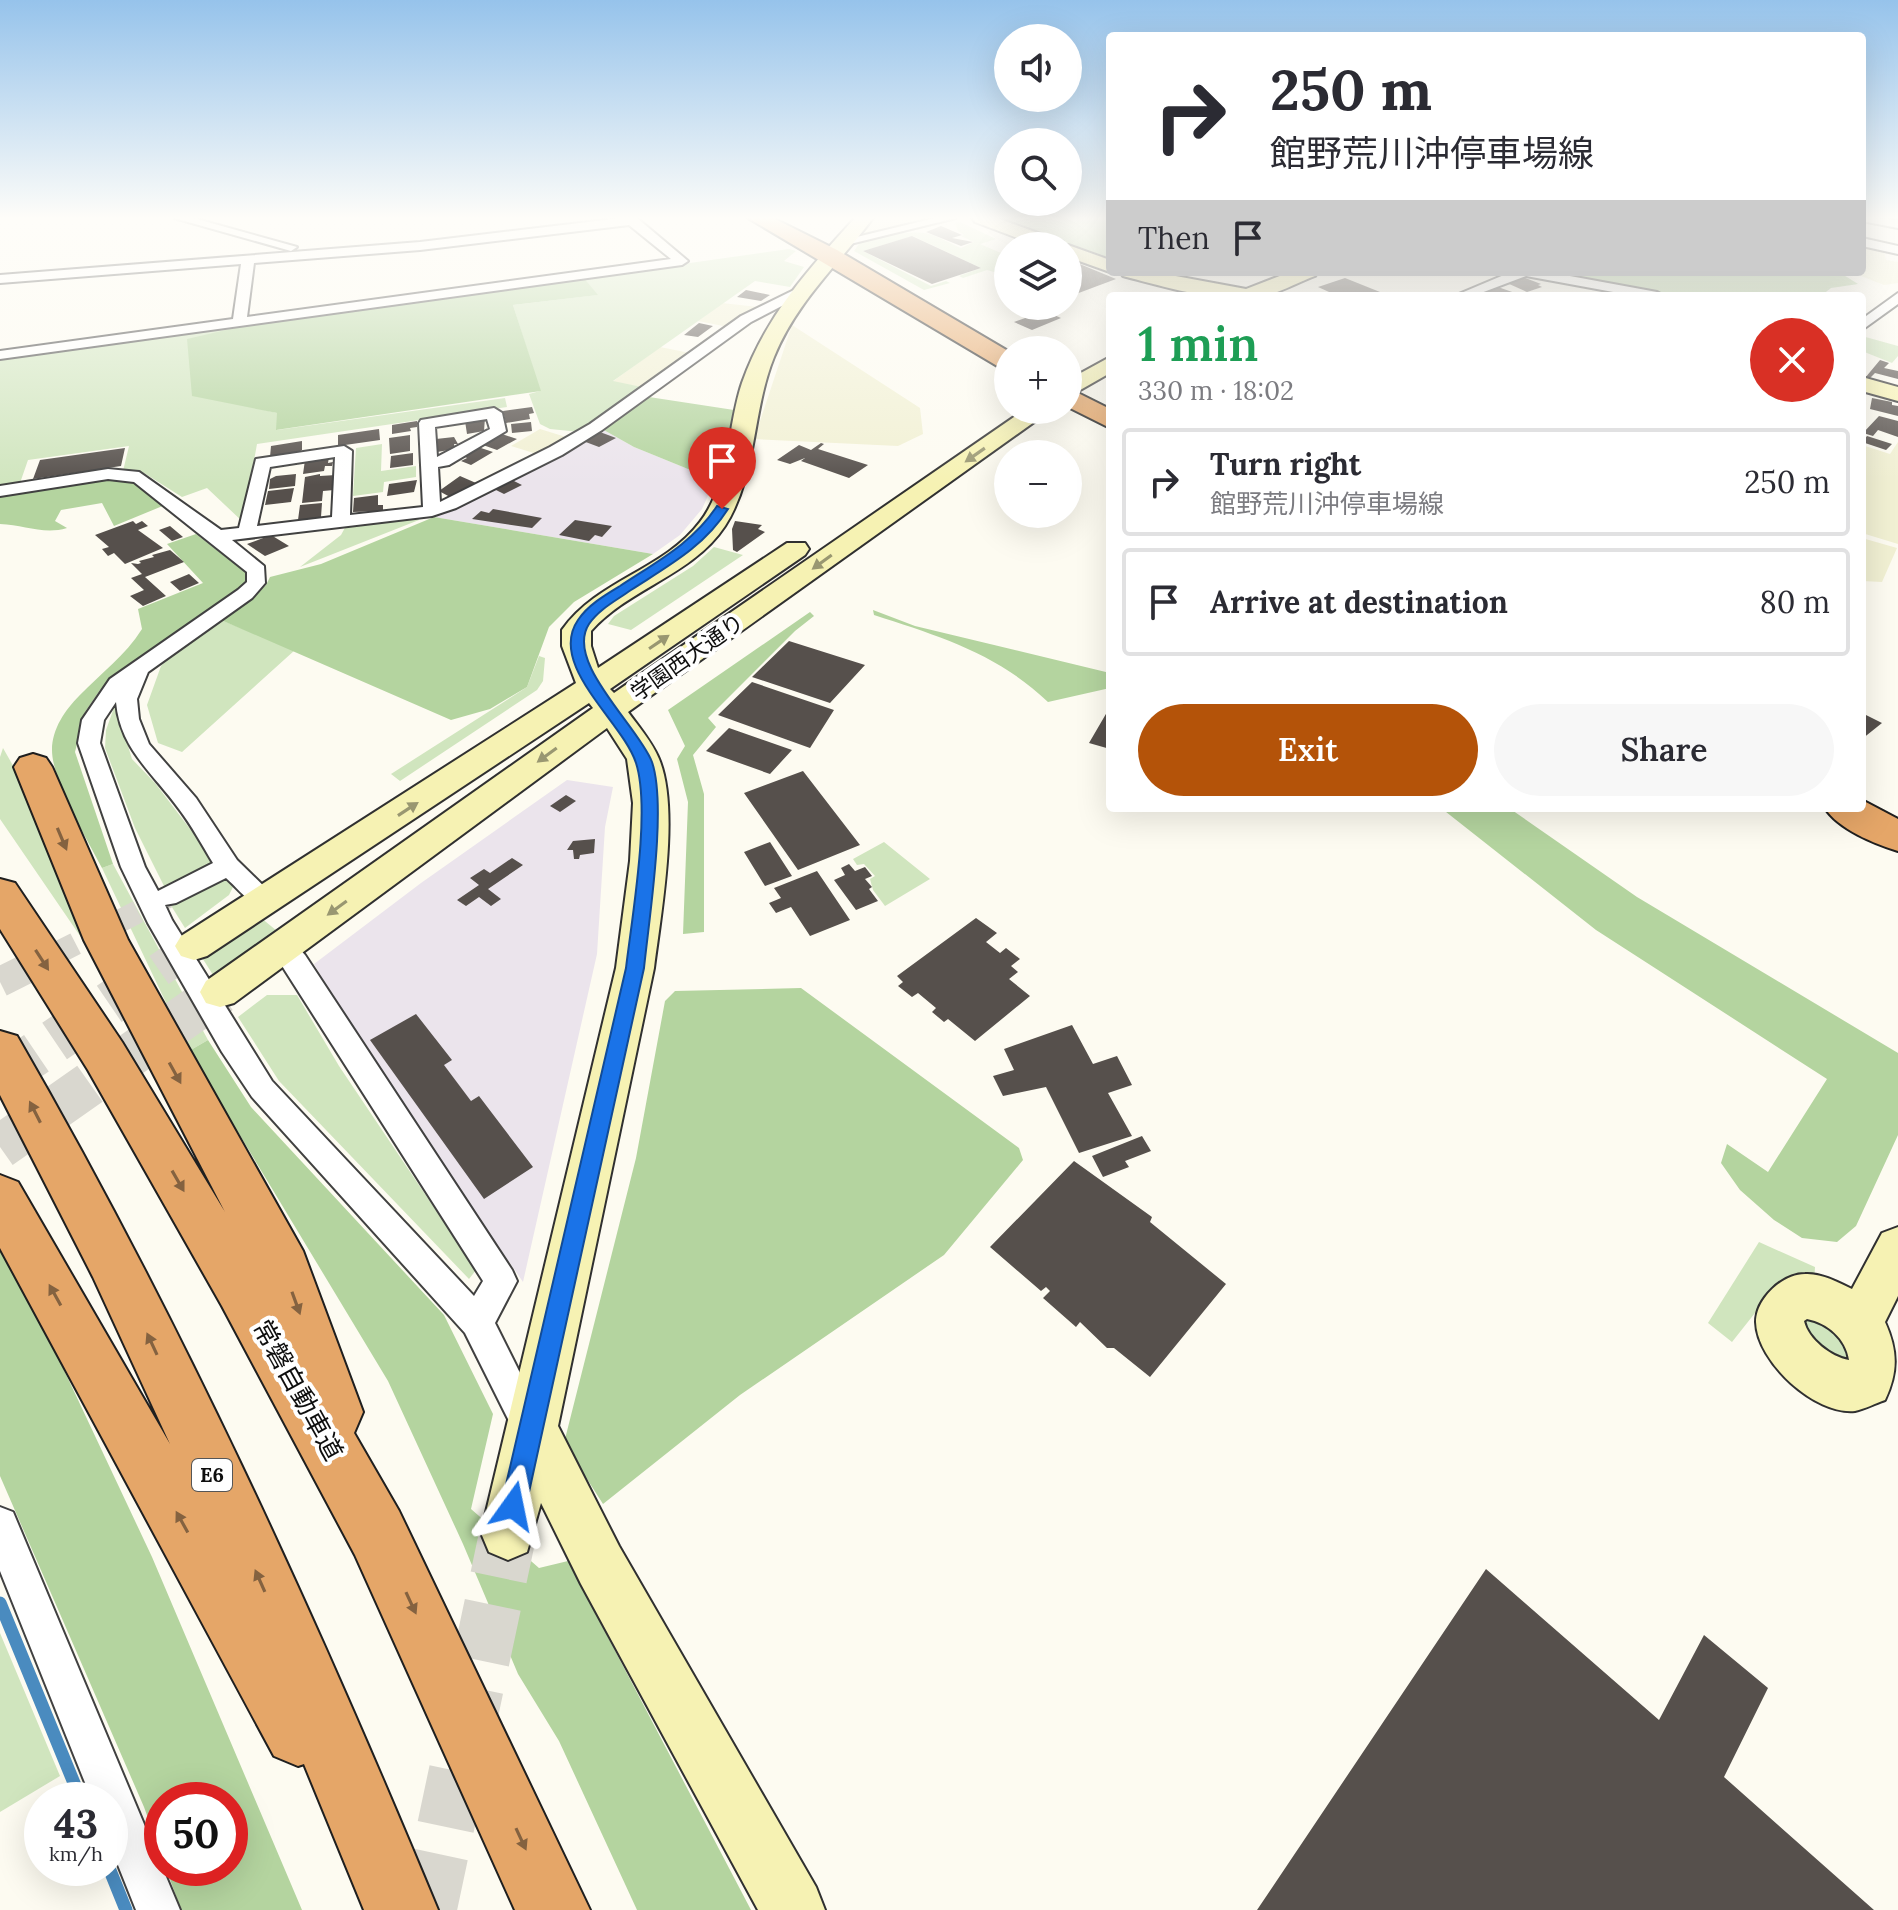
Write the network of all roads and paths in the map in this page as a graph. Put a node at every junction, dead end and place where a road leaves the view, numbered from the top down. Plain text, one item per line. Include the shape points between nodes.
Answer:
1 (242, 307) edge
2 (336, 307) edge
3 (769, 307) edge
4 (787, 307) edge
5 (924, 307) edge
6 (1885, 307) edge
7 (240, 320) junction
8 (1866, 323) edge
9 (1106, 345) edge
10 (994, 353) edge
11 (0, 355) edge
12 (1082, 359) edge
13 (1106, 366) edge
14 (1082, 381) edge
15 (1866, 385) edge
16 (1898, 394) edge
17 (1082, 404) edge
18 (994, 415) edge
19 (1106, 418) edge
20 (1018, 424) edge
21 (429, 464) dead end
22 (0, 491) edge
23 (432, 511) junction
24 (341, 520) junction
25 (247, 531) junction
26 (217, 536) junction
27 (141, 666) junction
28 (603, 698) junction
29 (33, 767) dead end
30 (1852, 812) edge
31 (1898, 837) edge
32 (228, 866) junction
33 (0, 894) edge
34 (167, 897) tunnel mouth
35 (266, 900) junction
36 (194, 946) tunnel mouth
37 (283, 947) junction
38 (220, 992) tunnel mouth
39 (0, 1050) edge
40 (0, 1198) edge
41 (1898, 1248) edge
42 (1861, 1320) dead end
43 (477, 1322) junction
44 (531, 1427) junction
45 (0, 1525) edge
46 (377, 1533) junction
47 (508, 1533) tunnel mouth
48 (158, 1910) edge
49 (393, 1910) edge
50 (401, 1910) edge
51 (553, 1910) edge
52 (793, 1910) edge

1 - 7 street
2 - 7 street
3 - 23 street via 596,427
4 - 28 main road via 760,364 726,495 710,528 602,604 577,630 578,656
5 - 10 highway
6 - 8 street
7 - 11 street
9 - 12 main road
13 - 14 main road
15 - 16 main road
17 - 19 highway
28 -> 18 main road, 学園西大通り
20 -> 28 main road, 学園西大通り
21 - 23 street
22 - 26 street via 127,475 152,485
23 - 24 street
24 - 25 street
24 - 25 street via 344,451 262,463
25 - 26 street
26 - 27 street via 254,566 256,583
27 - 32 street via 126,699 139,747 188,804
27 - 43 street via 101,705 89,743 133,867 161,923 262,1089
35 -> 28 main road, 学園西大通り
28 -> 37 main road, 学園西大通り
28 - 44 main road via 638,750 646,773 641,915 635,968
29 -> 46 highway via 106,940 284,1269
30 - 31 highway
32 - 34 street
32 - 35 street
33 -> 46 highway, 常磐自動車道 via 105,1056
35 - 36 main road, 学園西大通り
37 - 38 main road, 学園西大通り
37 - 43 street via 501,1281
50 -> 39 highway, E6 via 148,1333
49 -> 40 highway via 242,1628
41 - 42 main road
43 - 44 street
44 - 47 main road
44 - 52 main road via 600,1565
45 - 48 street
46 -> 51 highway, 常磐自動車道

